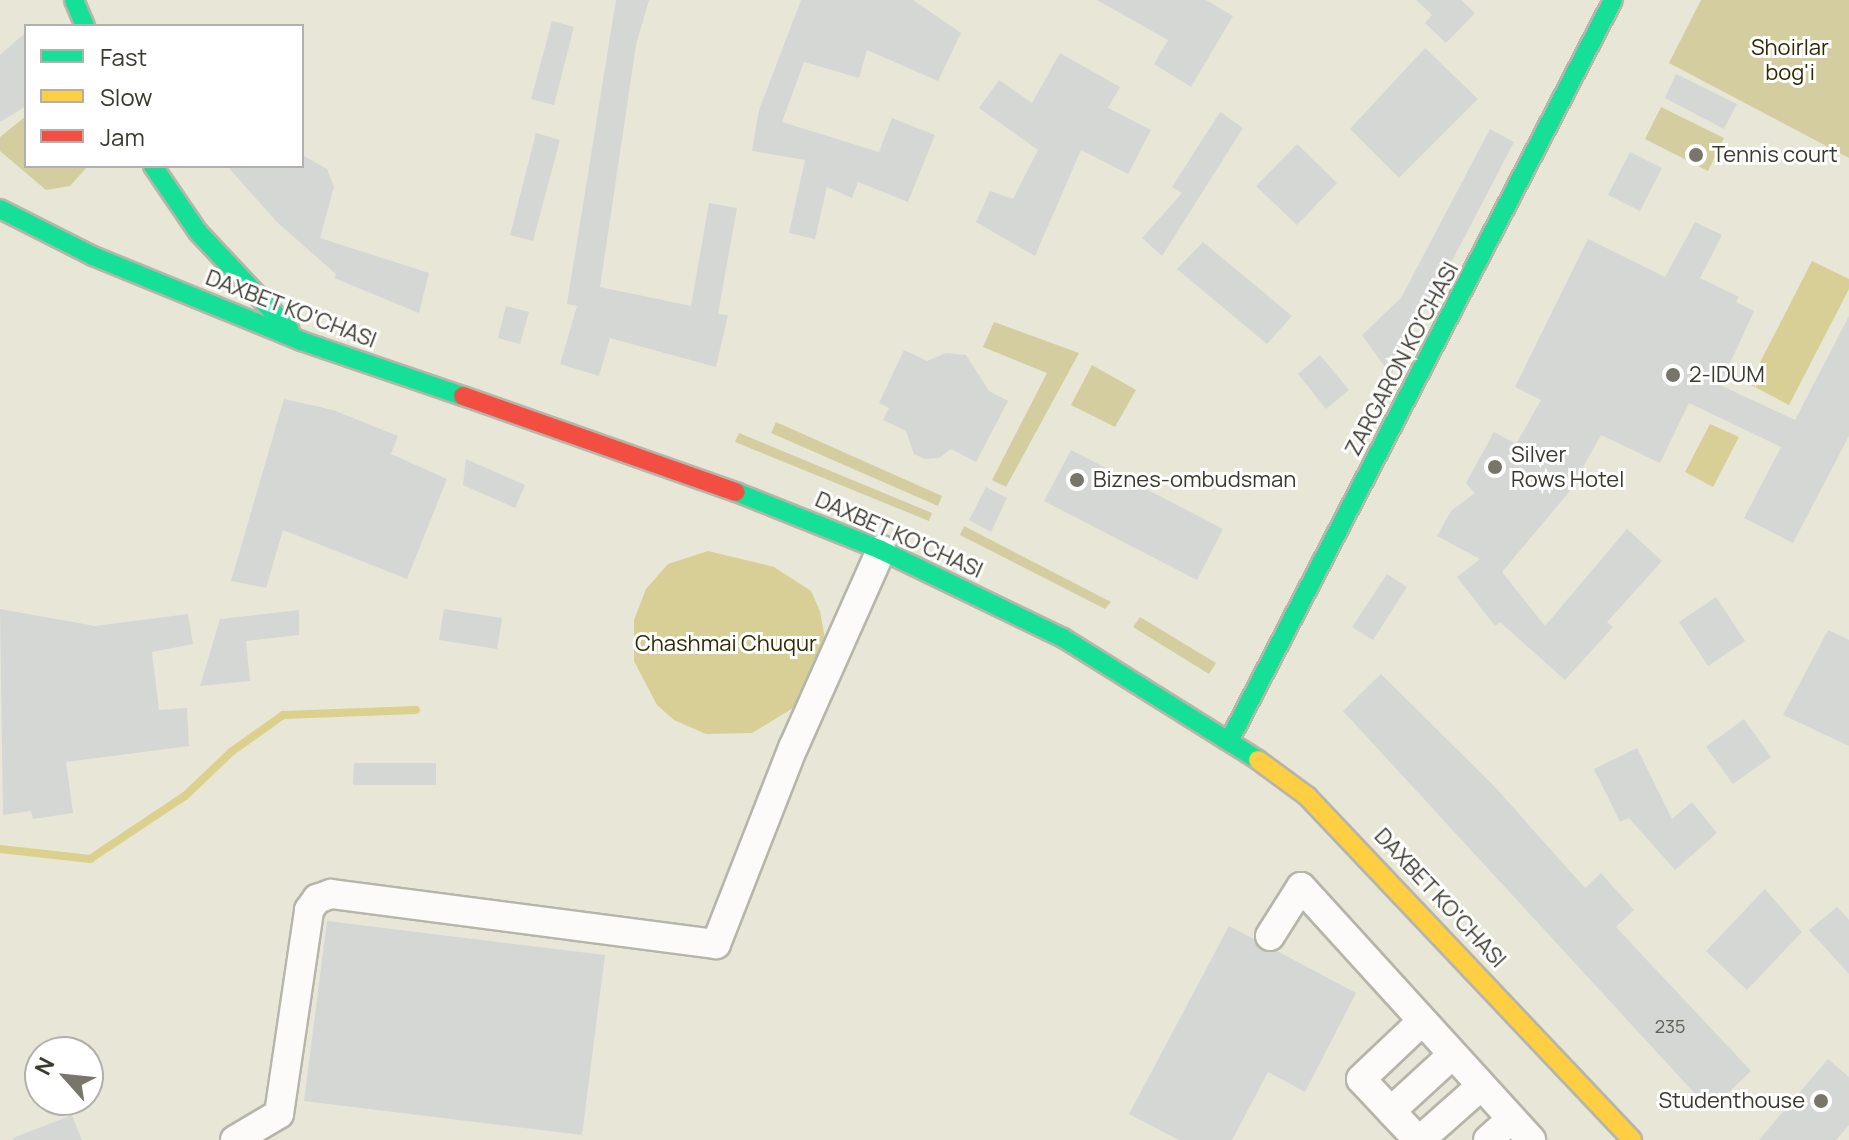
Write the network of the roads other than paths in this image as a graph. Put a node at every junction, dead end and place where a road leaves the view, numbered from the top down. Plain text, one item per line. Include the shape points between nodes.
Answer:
1 (74, 0) edge
2 (1613, 0) edge
3 (84, 24) edge
4 (154, 168) edge
5 (0, 209) edge
6 (301, 341) junction
7 (881, 550) junction
8 (1230, 739) junction
9 (1270, 936) dead end
10 (1420, 1023) junction
11 (1451, 1056) junction
12 (1480, 1087) junction
13 (1391, 1111) junction
14 (1510, 1120) junction
15 (235, 1140) edge
16 (1419, 1140) edge
17 (1488, 1140) edge
18 (1531, 1140) edge
19 (1632, 1140) edge

1 - 3 main road
2 - 8 main road, ZARGARON KO'CHASI
4 - 6 main road via 198,232
5 - 6 main road, DAXBET KO'CHASI via 93,256
6 - 7 main road, DAXBET KO'CHASI via 704,479
7 - 8 main road, DAXBET KO'CHASI via 1063,638
7 - 15 street via 793,748 716,944 331,894 317,899 309,910 279,1114
8 - 19 main road, DAXBET KO'CHASI via 1343,829
9 - 10 street via 1301,887
10 - 11 street
10 - 13 street via 1361,1079
11 - 12 street
11 - 13 street
12 - 14 street
12 - 16 street
13 - 16 street
14 - 17 street
14 - 18 street

